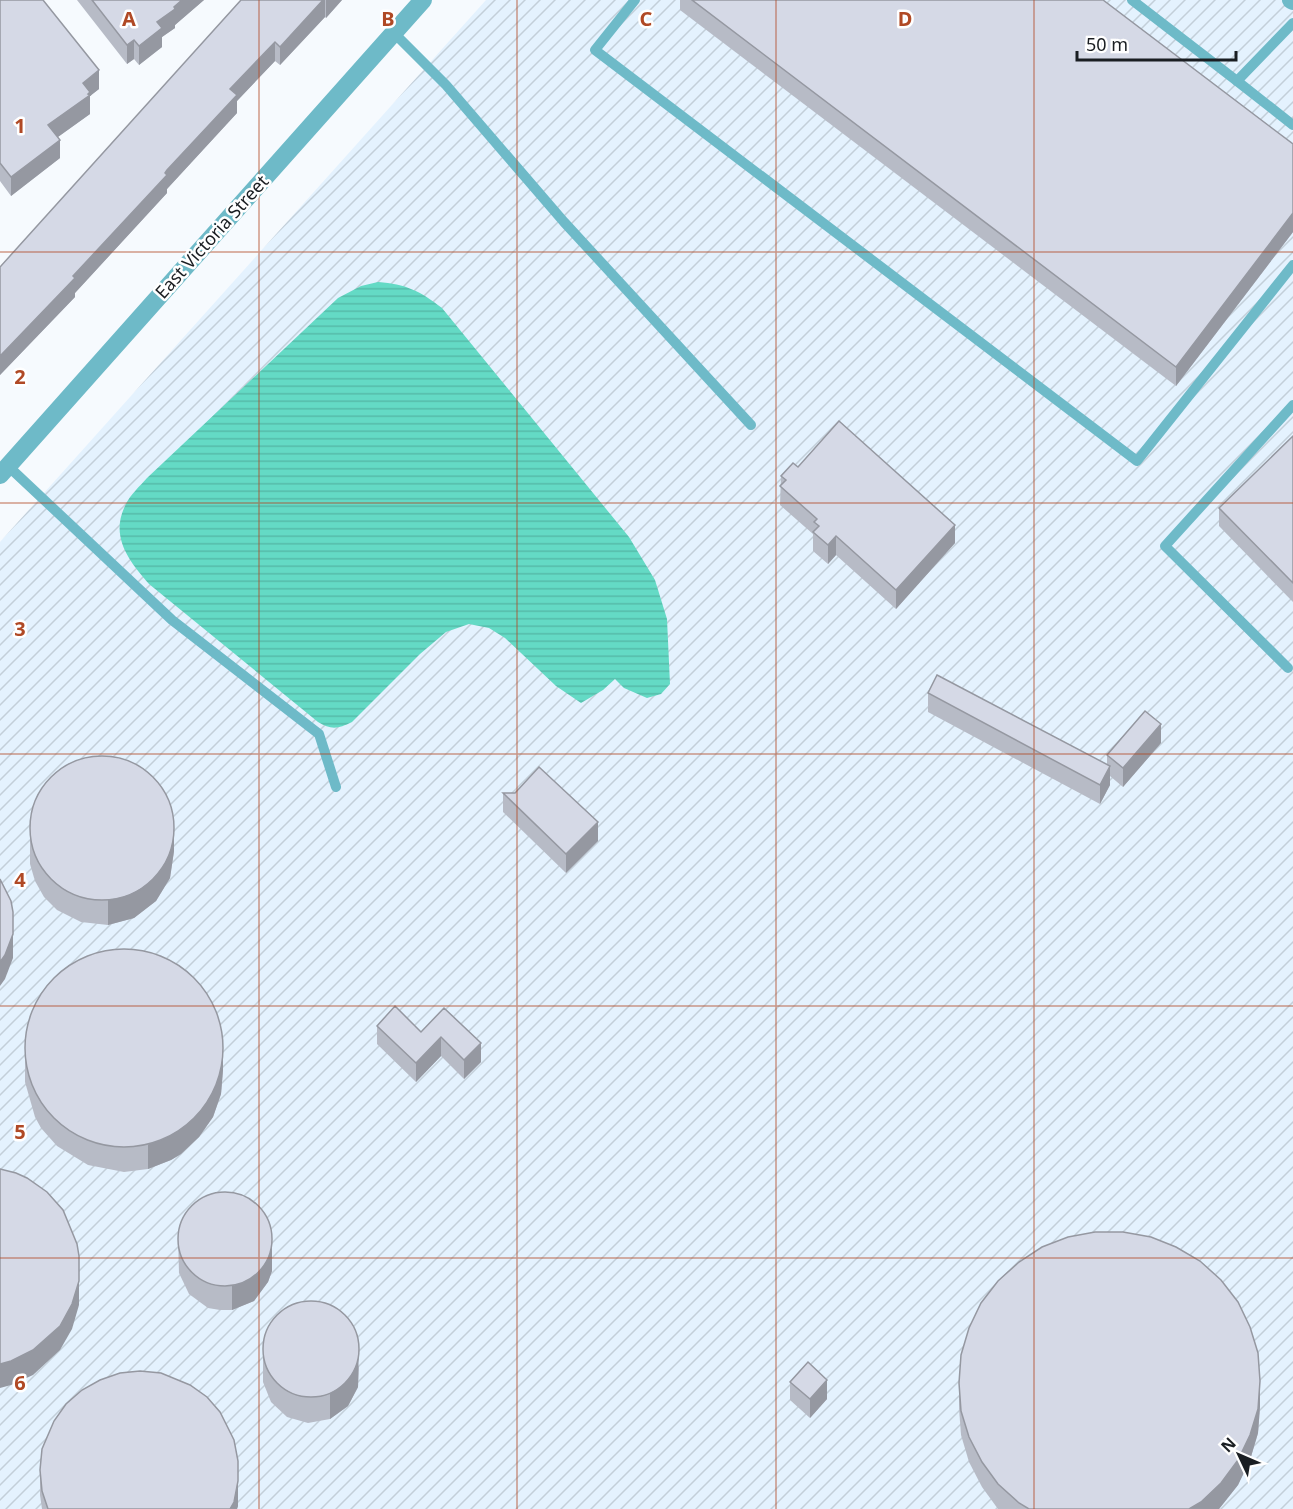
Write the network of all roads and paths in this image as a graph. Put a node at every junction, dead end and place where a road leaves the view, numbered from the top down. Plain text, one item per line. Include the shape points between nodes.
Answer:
1 (423, 0) edge
2 (635, 0) edge
3 (1132, 0) edge
4 (1293, 23) edge
5 (394, 33) junction
6 (1237, 81) junction
7 (1293, 125) edge
8 (1293, 265) edge
9 (1293, 405) edge
10 (751, 425) dead end
11 (4, 470) edge
12 (1288, 668) dead end
13 (336, 787) dead end

1 - 5 street, East Victoria Street
2 - 8 lane via 595,50 1137,461
3 - 6 lane
4 - 6 lane
5 - 10 lane
5 - 11 street, East Victoria Street
6 - 7 lane
9 - 12 lane via 1165,546
11 - 13 lane via 172,620 319,734

